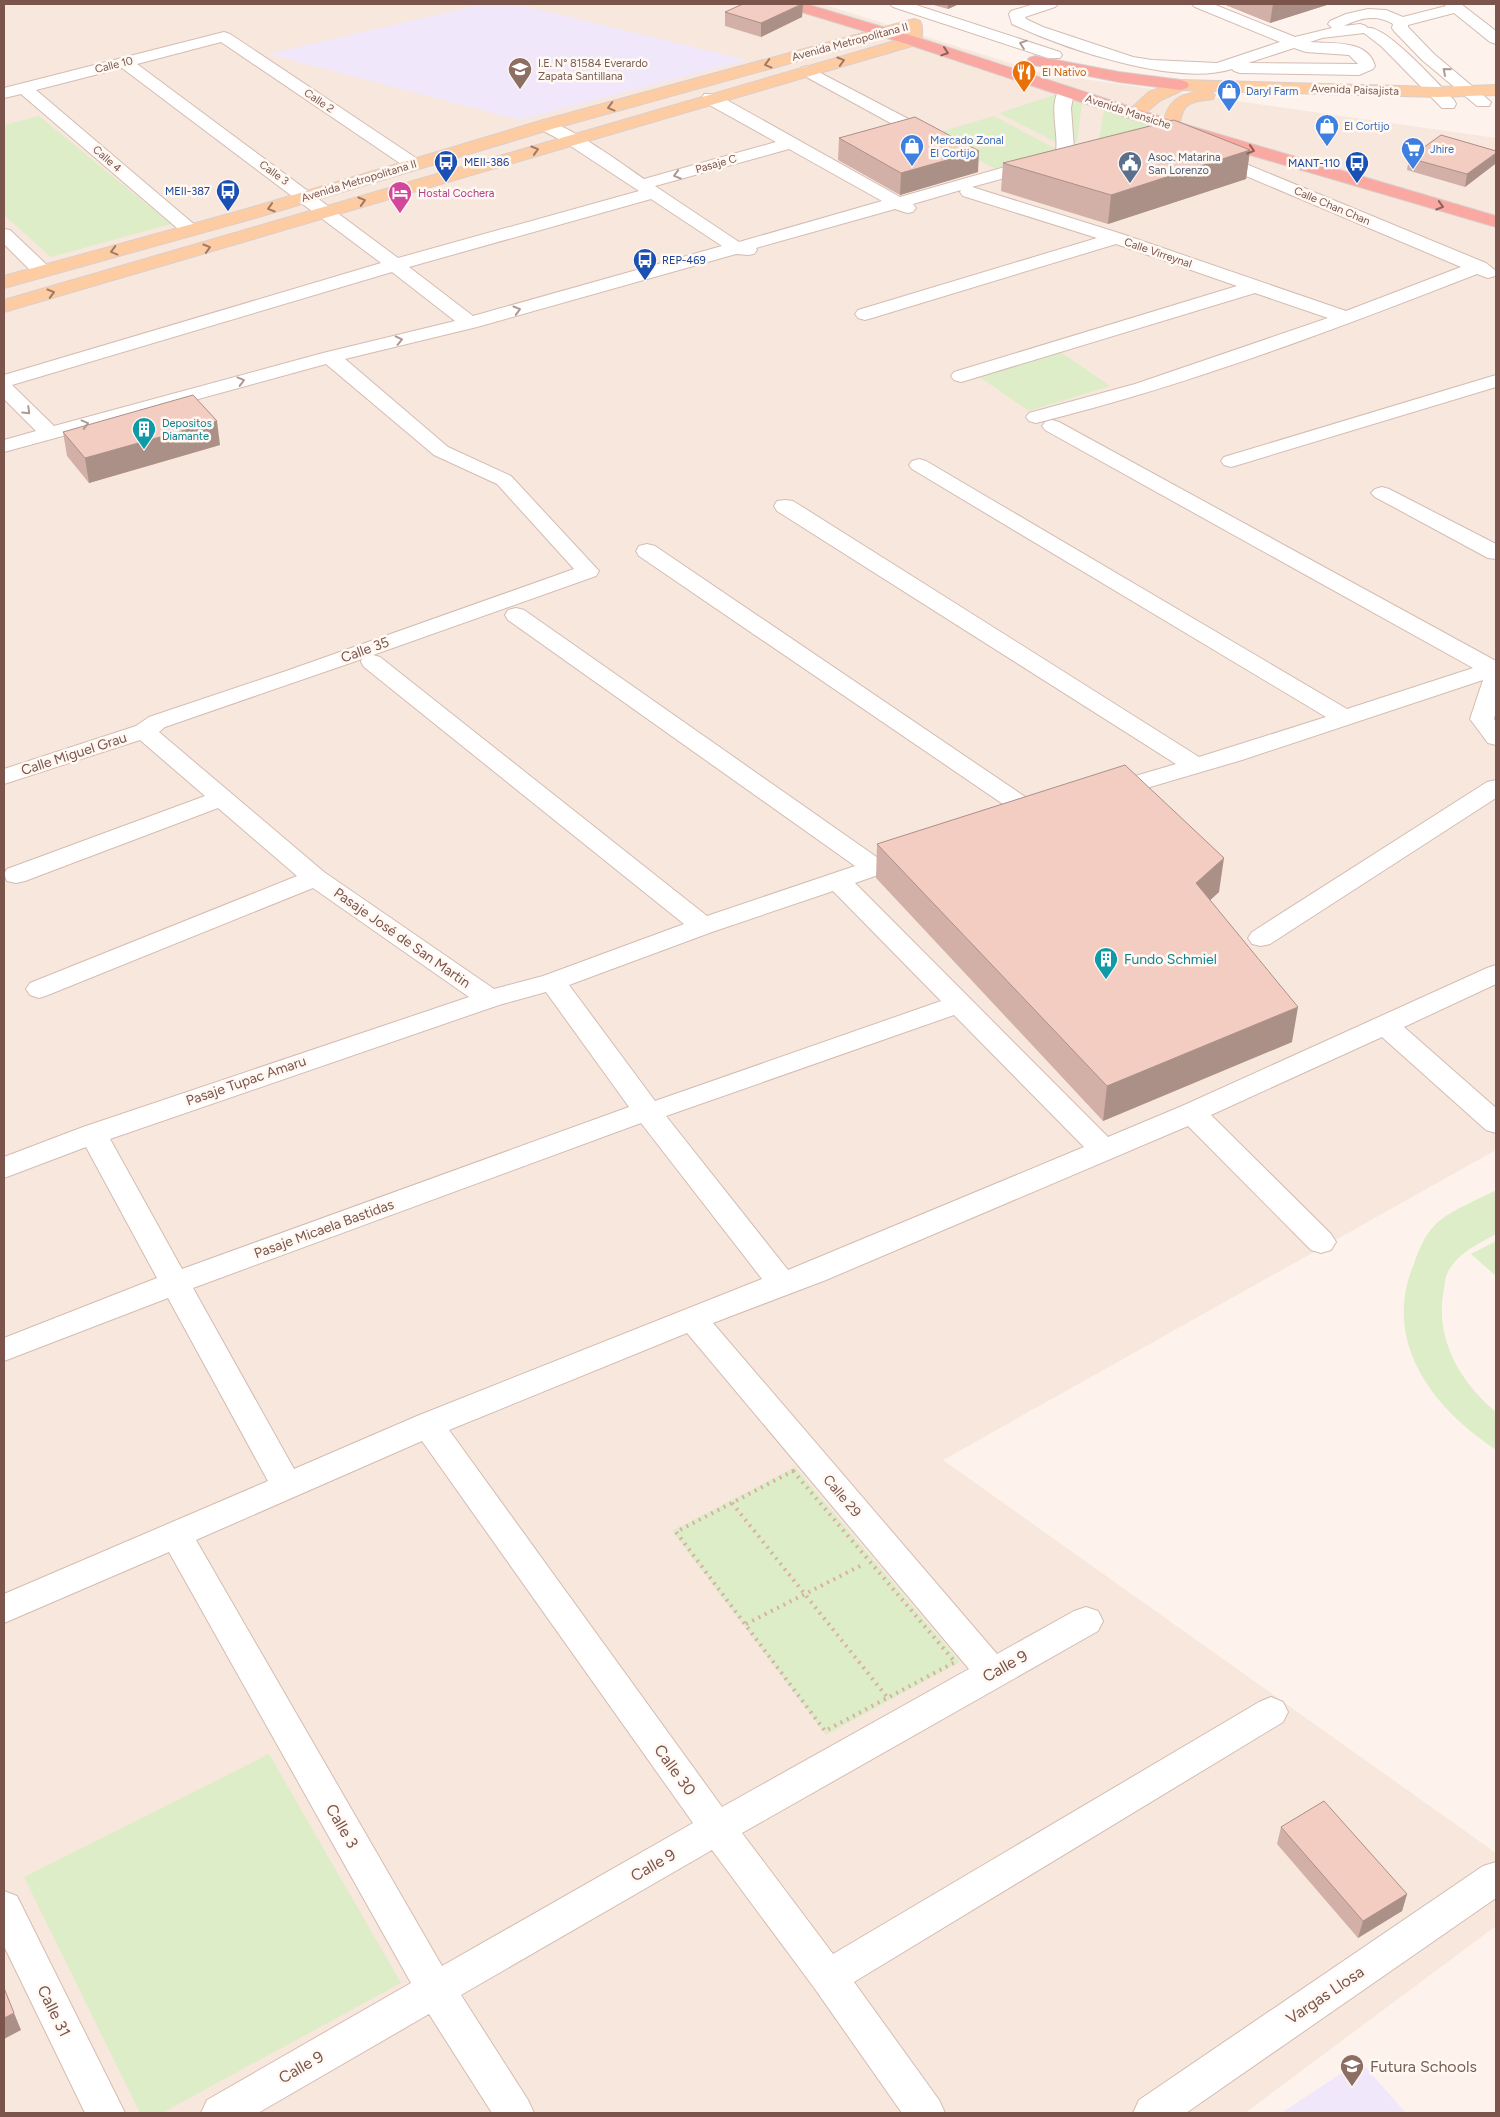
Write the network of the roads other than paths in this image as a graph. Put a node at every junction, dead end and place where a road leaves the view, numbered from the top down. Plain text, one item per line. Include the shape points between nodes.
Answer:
1 (790, 4) edge
2 (1050, 4) edge
3 (1200, 4) edge
4 (1425, 4) edge
5 (1455, 6) edge
6 (1385, 15) junction
7 (889, 17) edge
8 (914, 24) junction
9 (1401, 25) junction
10 (1362, 26) junction
11 (224, 37) joint
12 (1496, 40) edge
13 (912, 41) junction
14 (1295, 43) junction
15 (1035, 61) junction
16 (124, 62) junction
17 (1218, 68) junction
18 (807, 71) junction
19 (1119, 77) junction
20 (1182, 85) junction
21 (24, 88) junction
22 (1496, 90) edge
23 (1468, 91) junction
24 (1066, 92) junction
25 (4, 93) edge
26 (710, 98) junction
27 (1443, 98) junction
28 (1147, 102) junction
29 (1490, 102) edge
30 (1133, 114) junction
31 (546, 125) junction
32 (913, 129) junction
33 (1168, 129) junction
34 (887, 136) edge
35 (572, 139) junction
36 (792, 143) junction
37 (947, 147) edge
38 (834, 152) dead end
39 (817, 157) junction
40 (1073, 163) edge
41 (413, 164) junction
42 (981, 165) dead end
43 (998, 174) junction
44 (1432, 188) junction
45 (646, 189) junction
46 (969, 192) junction
47 (306, 197) junction
48 (1414, 199) junction
49 (903, 206) junction
50 (1496, 206) edge
51 (326, 212) junction
52 (1496, 222) edge
53 (190, 230) junction
54 (4, 234) edge
55 (1116, 238) junction
56 (738, 249) junction
57 (395, 265) junction
58 (42, 271) junction
59 (1488, 271) edge
60 (4, 282) edge
61 (1257, 286) junction
62 (4, 306) edge
63 (865, 314) dead end
64 (1346, 318) junction
65 (470, 323) junction
66 (330, 357) junction
67 (962, 376) dead end
68 (4, 381) edge
69 (1496, 381) edge
70 (4, 388) edge
71 (50, 433) junction
72 (4, 446) edge
73 (1231, 461) dead end
74 (920, 465) dead end
75 (1382, 492) dead end
76 (785, 506) dead end
77 (647, 551) dead end
78 (1496, 553) edge
79 (516, 615) dead end
80 (372, 662) dead end
81 (1495, 671) edge
82 (1345, 718) junction
83 (144, 731) junction
84 (1496, 738) edge
85 (1196, 766) junction
86 (4, 777) edge
87 (1496, 787) edge
88 (221, 798) junction
89 (1082, 800) edge
90 (1006, 823) edge
91 (932, 849) edge
92 (875, 868) junction
93 (16, 876) dead end
94 (315, 878) junction
95 (837, 880) junction
96 (703, 926) junction
97 (1261, 938) dead end
98 (1496, 974) edge
99 (552, 982) junction
100 (39, 989) dead end
101 (490, 998) junction
102 (959, 1004) junction
103 (1385, 1025) junction
104 (656, 1109) junction
105 (1192, 1113) junction
106 (1496, 1124) edge
107 (92, 1134) junction
108 (1103, 1150) junction
109 (4, 1168) edge
110 (1321, 1242) dead end
111 (175, 1283) junction
112 (782, 1283) junction
113 (692, 1319) junction
114 (4, 1350) edge
115 (428, 1425) junction
116 (287, 1486) junction
117 (176, 1535) junction
118 (4, 1609) edge
119 (1086, 1621) dead end
120 (993, 1673) junction
121 (1271, 1712) dead end
122 (717, 1828) junction
123 (1496, 1878) edge
124 (4, 1908) edge
125 (828, 1977) junction
126 (435, 1989) junction
127 (105, 2113) edge
128 (221, 2113) edge
129 (514, 2113) edge
130 (925, 2113) edge
131 (1153, 2113) edge

1 - 7 highway, Avenida Mansiche
2 - 17 street via 1017,14 1018,21 1130,61 1186,68
3 - 14 street
4 - 6 street
5 - 9 street
5 - 12 street
6 - 9 street
6 - 10 street via 1369,13
7 - 8 main road, Avenida Metropolitana II
7 - 13 highway, Avenida Mansiche
19 -> 7 street
7 -> 31 main road, Avenida Metropolitana II
8 - 13 main road, Avenida Metropolitana II
8 - 15 highway, Avenida Mansiche
9 - 10 street via 1393,31
23 -> 9 street via 1418,47
10 - 14 street via 1320,34
10 - 27 street via 1387,43
11 - 16 street, Calle 10
11 - 41 street, Calle 2
18 -> 13 main road, Avenida Metropolitana II
13 -> 24 highway, Avenida Mansiche
14 - 17 street
14 - 17 street via 1306,47 1353,50 1367,66 1359,70
15 - 19 highway
15 - 28 highway, Avenida Mansiche
16 - 21 street, Calle 10
16 - 47 street, Calle 3
18 - 26 main road, Avenida Metropolitana II
18 - 32 street
19 - 20 highway
20 - 27 main road, Avenida Paisajista
20 - 28 main road, Avenida Paisajista
21 - 25 street, Calle 10
21 - 53 street, Calle 4
22 - 23 main road, Avenida Paisajista
23 - 27 main road, Avenida Paisajista
23 - 29 street
24 - 30 highway, Avenida Mansiche
24 - 43 street via 1063,154
26 - 35 main road, Avenida Metropolitana II
26 - 36 street
27 - 29 main road, Avenida Paisajista
27 - 33 main road, Avenida Paisajista via 1205,95 1182,102
28 - 30 main road, Avenida Paisajista
28 - 33 highway, Avenida Mansiche
30 - 33 highway, Avenida Mansiche
31 - 35 street
31 - 41 main road, Avenida Metropolitana II
32 - 34 street
32 - 37 street
33 - 44 highway, Avenida Mansiche
33 -> 48 highway, Avenida Mansiche
33 - 59 street, Calle Chan Chan
35 - 45 street
51 -> 35 main road, Avenida Metropolitana II
36 - 39 street
36 -> 45 street, Pasaje C
38 - 39 street
39 - 49 street
40 - 46 street
41 - 47 main road, Avenida Metropolitana II
42 - 43 street
43 - 49 street
44 - 48 highway
44 - 50 highway, Avenida Mansiche
45 - 56 street
45 - 57 street, Pasaje C
46 - 49 street
46 - 55 street, Calle Virreynal
47 - 51 street, Calle 3
47 -> 53 main road, Avenida Metropolitana II
48 -> 52 highway, Avenida Mansiche
49 - 56 street via 756,251
51 - 57 street, Calle 3
62 -> 51 main road, Avenida Metropolitana II
53 -> 58 main road, Avenida Metropolitana II
54 - 58 street
55 - 61 street, Calle Virreynal
55 - 63 street
65 -> 56 street
57 - 65 street, Calle 3
57 - 68 street, Pasaje C
58 - 60 main road, Avenida Metropolitana II
59 - 64 street
61 - 64 street, Calle Virreynal
61 - 67 street
64 - 81 street via 1044,422
66 -> 65 street
71 -> 66 street
66 - 83 street, Calle 35 via 441,451 504,480 588,571 156,722
69 - 73 street
70 -> 71 street
71 - 72 street
74 - 82 street
75 - 78 street
76 - 85 street
77 - 90 street via 1044,811
79 - 92 street
80 - 96 street
81 - 82 street
81 - 84 street via 1482,719
82 - 85 street
83 - 86 street, Calle Miguel Grau
83 - 88 street, Pasaje José de San Martin
85 - 89 street
87 - 97 street
88 - 93 street
88 - 94 street, Pasaje José de San Martin
91 - 92 street
92 - 95 street
94 - 100 street
94 - 101 street, Pasaje José de San Martin
95 - 96 street
95 - 102 street
96 - 99 street
98 - 103 street
99 - 101 street
99 - 104 street
101 - 107 street, Pasaje Tupac Amaru
102 - 104 street, Pasaje Micaela Bastidas
102 - 108 street
103 - 105 street
103 - 106 street
104 - 111 street, Pasaje Micaela Bastidas
104 - 112 street via 726,1215
105 - 108 street
105 - 110 street
107 - 109 street, Pasaje Tupac Amaru
107 - 111 street
108 - 112 street via 816,1272
111 - 114 street, Pasaje Micaela Bastidas
111 - 116 street
112 - 113 street
113 - 115 street
113 - 120 street, Calle 29
115 - 116 street
115 - 122 street, Calle 30
116 - 117 street
117 - 118 street
117 - 126 street, Calle 3
119 - 120 street, Calle 9
120 - 122 street, Calle 9
121 - 125 street
122 - 125 street, Calle 30
122 - 126 street, Calle 9
123 - 131 street, Vargas Llosa
124 - 127 street, Calle 31
125 - 130 street, Calle 30
126 - 128 street, Calle 9
126 - 129 street, Calle 3

